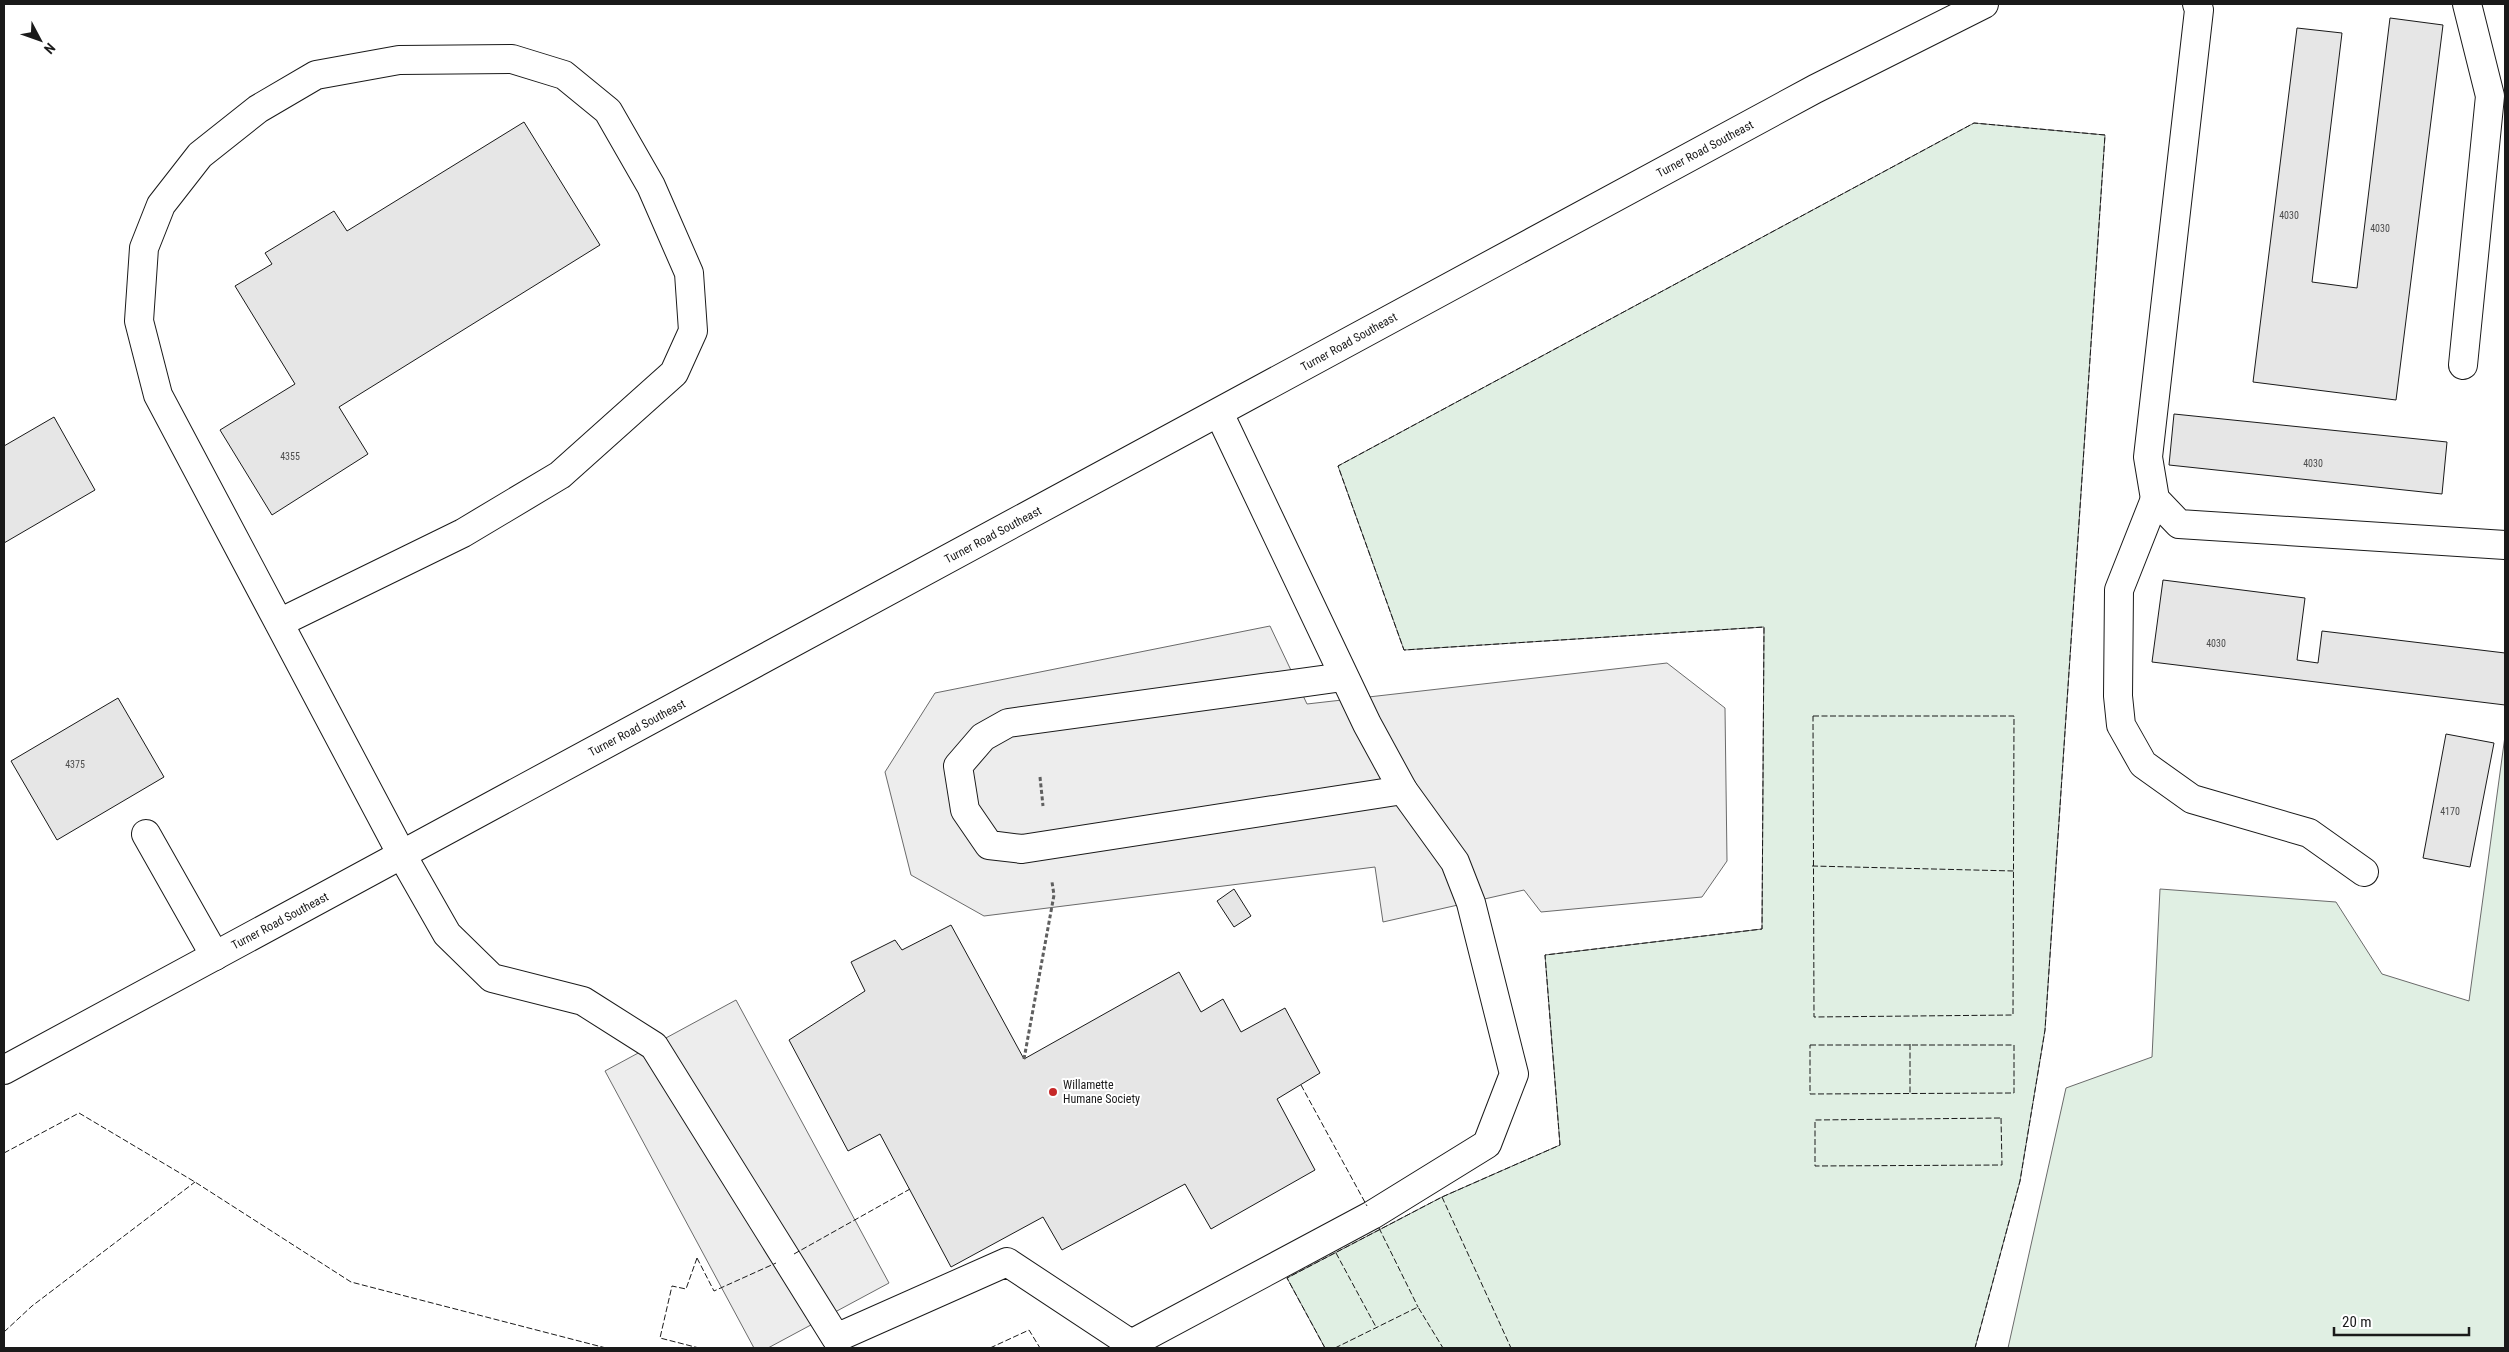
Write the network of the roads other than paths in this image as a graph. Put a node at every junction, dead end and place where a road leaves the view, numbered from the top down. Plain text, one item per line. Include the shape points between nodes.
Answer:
1 (1984, 4) edge
2 (2197, 4) edge
3 (2466, 4) edge
4 (2463, 365) dead end
5 (1219, 413) junction
6 (2155, 499) junction
7 (2505, 545) edge
8 (279, 623) junction
9 (1344, 677) junction
10 (1403, 790) junction
11 (146, 834) dead end
12 (402, 855) junction
13 (2364, 872) dead end
14 (214, 956) junction
15 (4, 1070) edge

1 - 5 main road, Turner Road Southeast via 1815,89
2 - 6 main road via 2199,10 2148,457
3 - 4 main road via 2490,96
5 - 9 main road
5 - 12 main road, Turner Road Southeast
6 - 7 main road via 2179,524
6 - 13 main road via 2119,590 2118,696 2121,725 2143,764 2192,799 2309,833
8 - 8 main road via 158,396 139,321 144,248 162,205 200,154 258,109 316,75 399,60 512,60 564,75 608,111 652,186 689,273 693,330 674,373 560,475 463,533
8 - 12 main road
9 - 10 main road
9 - 10 main road via 1008,723 983,737 958,766 966,810 989,845 1022,849
10 - 12 main road via 1455,862 1471,903 1514,1074 1487,1144 1372,1215 1131,1344 1007,1262 836,1338 654,1046 583,1001 492,978 447,934
11 - 14 main road
12 - 14 main road, Turner Road Southeast
14 - 15 main road, Turner Road Southeast

